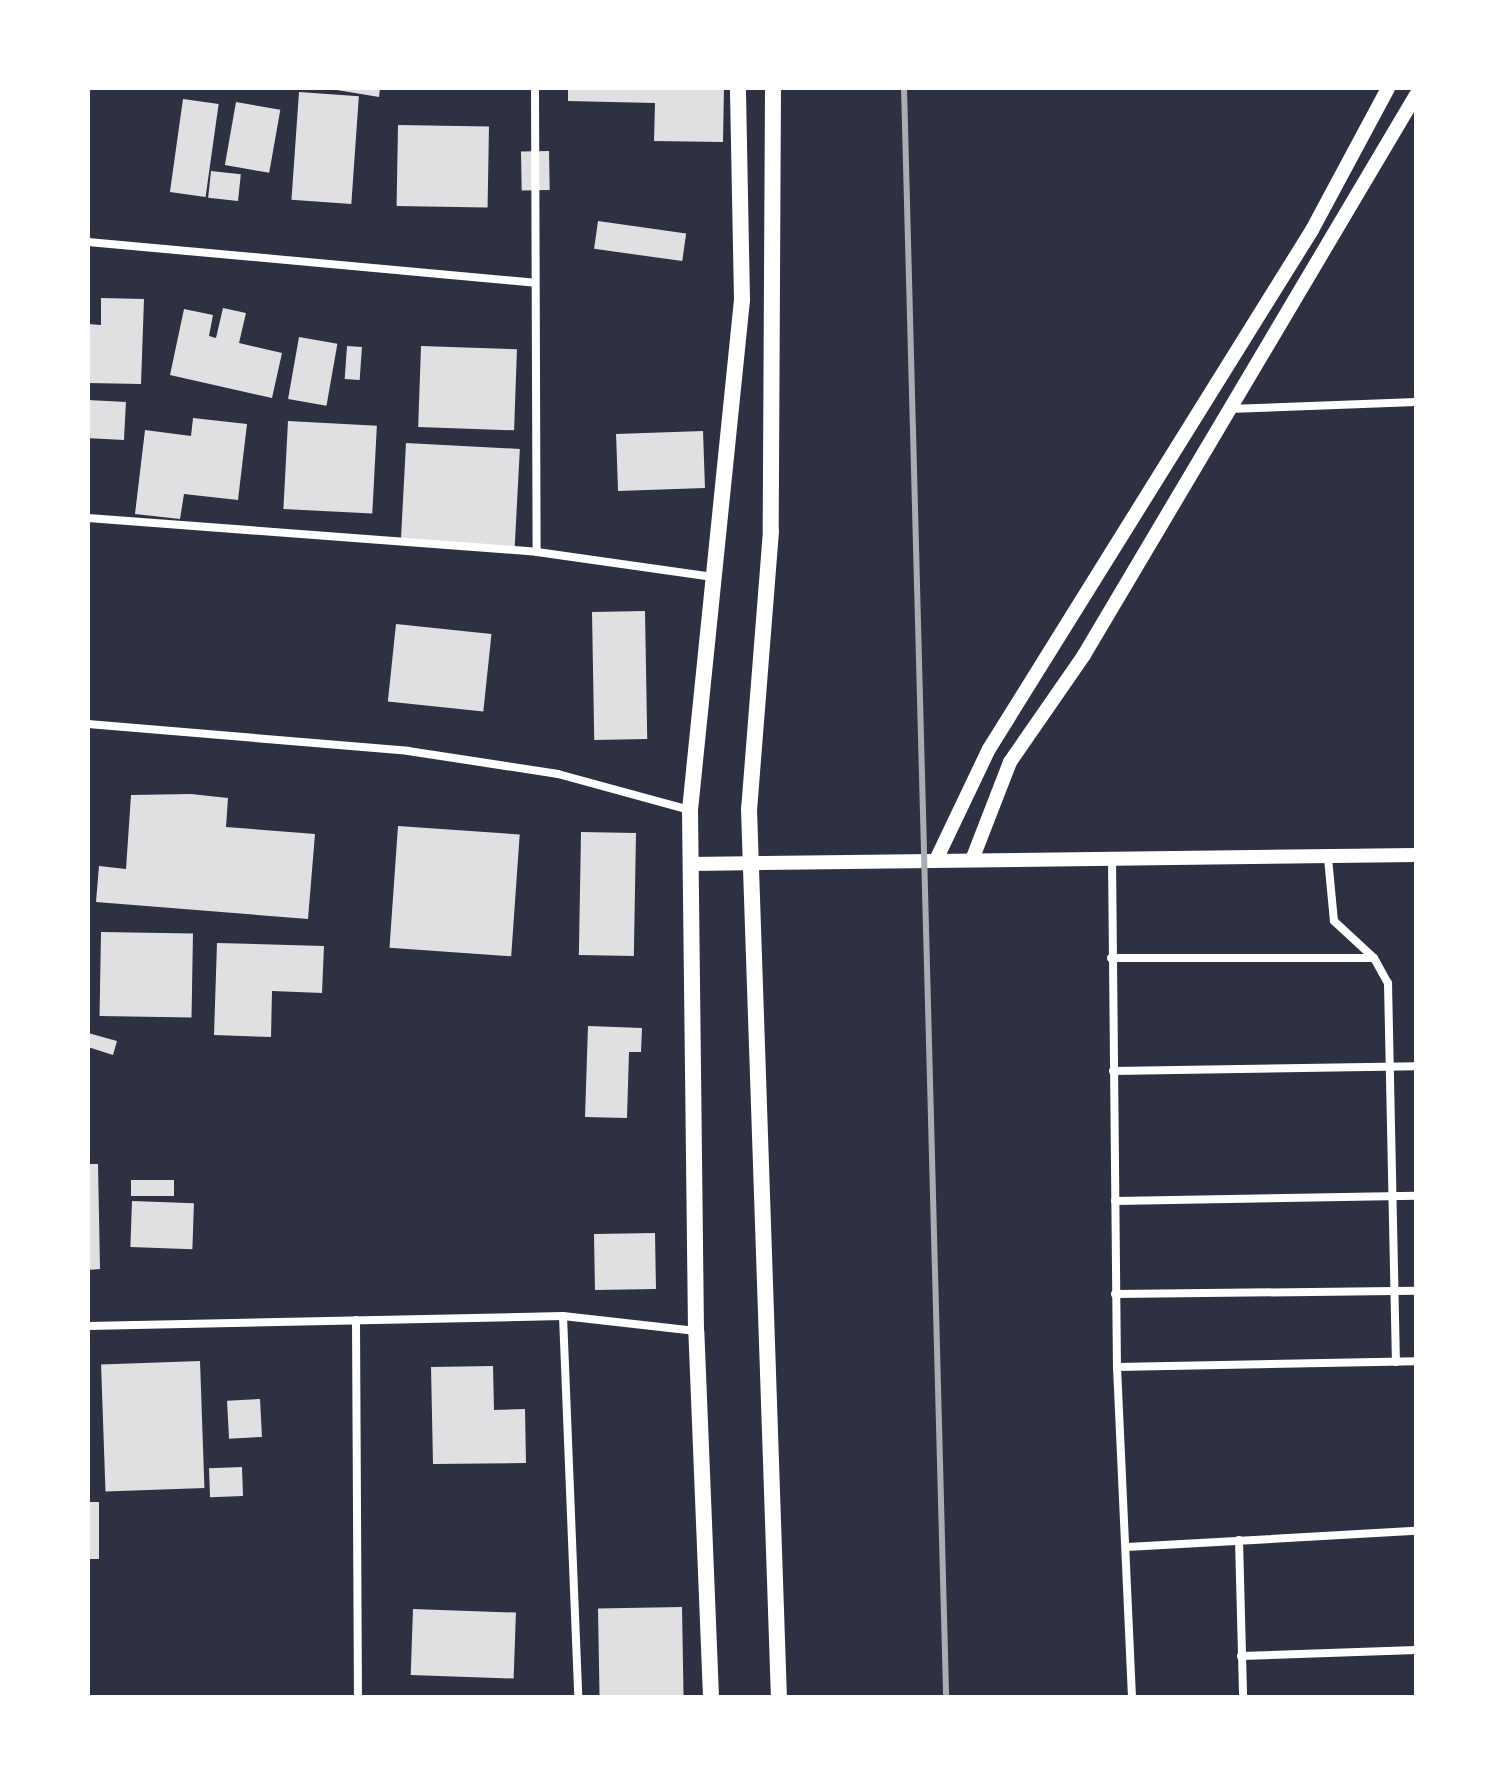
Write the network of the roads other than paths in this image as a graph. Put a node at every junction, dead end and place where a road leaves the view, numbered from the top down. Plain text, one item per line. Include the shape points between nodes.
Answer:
1 (535, 88) edge
2 (738, 88) edge
3 (773, 88) edge
4 (1388, 88) edge
5 (1416, 95) edge
6 (88, 242) edge
7 (535, 283) junction
8 (1416, 402) edge
9 (1227, 409) junction
10 (88, 518) edge
11 (537, 552) junction
12 (713, 577) junction
13 (88, 724) edge
14 (690, 810) junction
15 (1416, 855) edge
16 (1112, 858) junction
17 (1328, 858) junction
18 (936, 860) junction
19 (972, 860) junction
20 (751, 863) junction
21 (691, 864) junction
22 (1111, 958) junction
23 (1374, 958) junction
24 (1416, 1066) edge
25 (1391, 1067) junction
26 (1113, 1071) junction
27 (1392, 1196) junction
28 (1416, 1196) edge
29 (1115, 1201) junction
30 (1416, 1291) edge
31 (1394, 1292) junction
32 (1115, 1294) junction
33 (563, 1316) junction
34 (356, 1320) junction
35 (88, 1326) edge
36 (696, 1331) junction
37 (1416, 1361) edge
38 (1396, 1362) junction
39 (1117, 1367) junction
40 (1416, 1531) edge
41 (1239, 1540) junction
42 (1127, 1547) junction
43 (1416, 1650) edge
44 (1241, 1656) junction
45 (358, 1697) edge
46 (578, 1697) edge
47 (711, 1697) edge
48 (779, 1697) edge
49 (1132, 1697) edge
50 (1243, 1697) edge

1 - 7 street
2 - 12 main road via 742,300
3 - 20 main road via 771,531
4 - 18 street via 1312,230 989,749
5 - 9 street via 1335,241
6 - 7 street
7 - 11 street
8 - 9 street
9 - 19 street via 1084,655 1010,762
10 - 11 street
11 - 12 street
12 - 14 main road
13 - 14 street via 408,751 558,774
14 - 21 main road
15 - 17 street
16 - 17 street
16 - 19 street
16 - 22 street
17 - 23 street via 1334,921
18 - 19 street
18 - 20 street
20 - 21 street
20 - 48 main road
21 - 36 main road
22 - 23 street
22 - 26 street
23 - 25 street via 1388,983
24 - 25 street
25 - 26 street
25 - 27 street
26 - 29 street
27 - 28 street
27 - 29 street
27 - 31 street
29 - 32 street
30 - 31 street
31 - 32 street
31 - 38 street
32 - 39 street
33 - 34 street
33 - 36 street
33 - 46 street
34 - 35 street
34 - 45 street
36 - 47 main road
37 - 38 street
38 - 39 street
39 - 42 street
40 - 41 street
41 - 42 street
41 - 44 street
42 - 49 street
43 - 44 street
44 - 50 street

